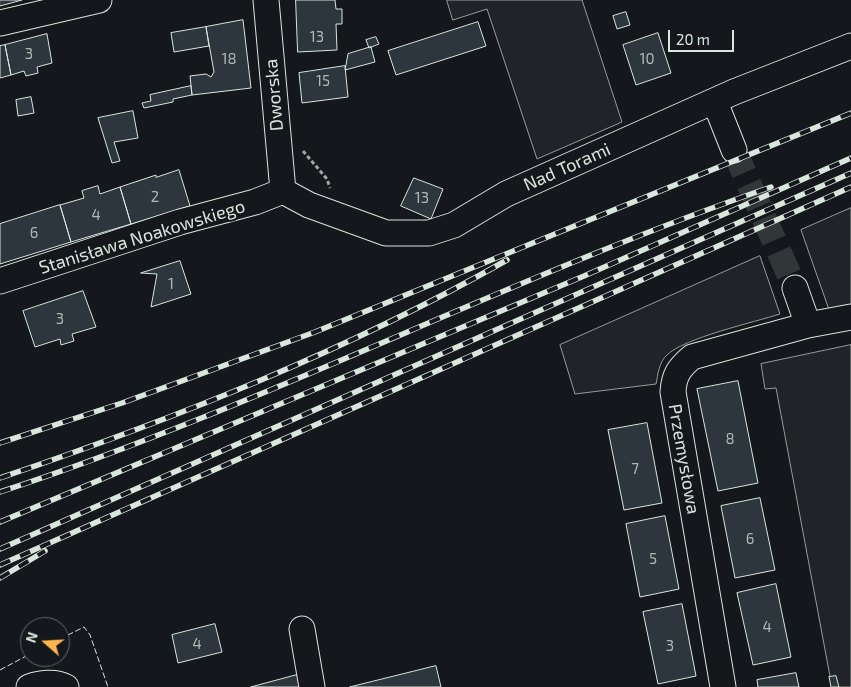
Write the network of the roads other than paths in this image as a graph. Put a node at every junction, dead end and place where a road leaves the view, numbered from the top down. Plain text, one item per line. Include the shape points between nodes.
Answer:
1 (100, 0) edge
2 (266, 0) edge
3 (0, 24) edge
4 (851, 46) edge
5 (716, 102) junction
6 (734, 150) tunnel mouth
7 (283, 191) junction
8 (0, 281) edge
9 (795, 288) tunnel mouth
10 (851, 317) edge
11 (808, 325) junction
12 (302, 629) dead end
13 (29, 687) edge
14 (66, 687) edge
15 (312, 687) edge
16 (723, 687) edge

1 - 3 street
2 - 7 street, Dworska
4 - 5 street, Nad Torami
5 - 6 street
5 - 7 street, Nad Torami via 506,194 454,225 429,233 386,232 310,205
7 - 8 street, Stanisława Noakowskiego
9 - 11 street
10 - 11 street
11 - 16 street, Przemysłowa via 692,357 674,377 673,392
12 - 15 street
13 - 14 street via 37,683

